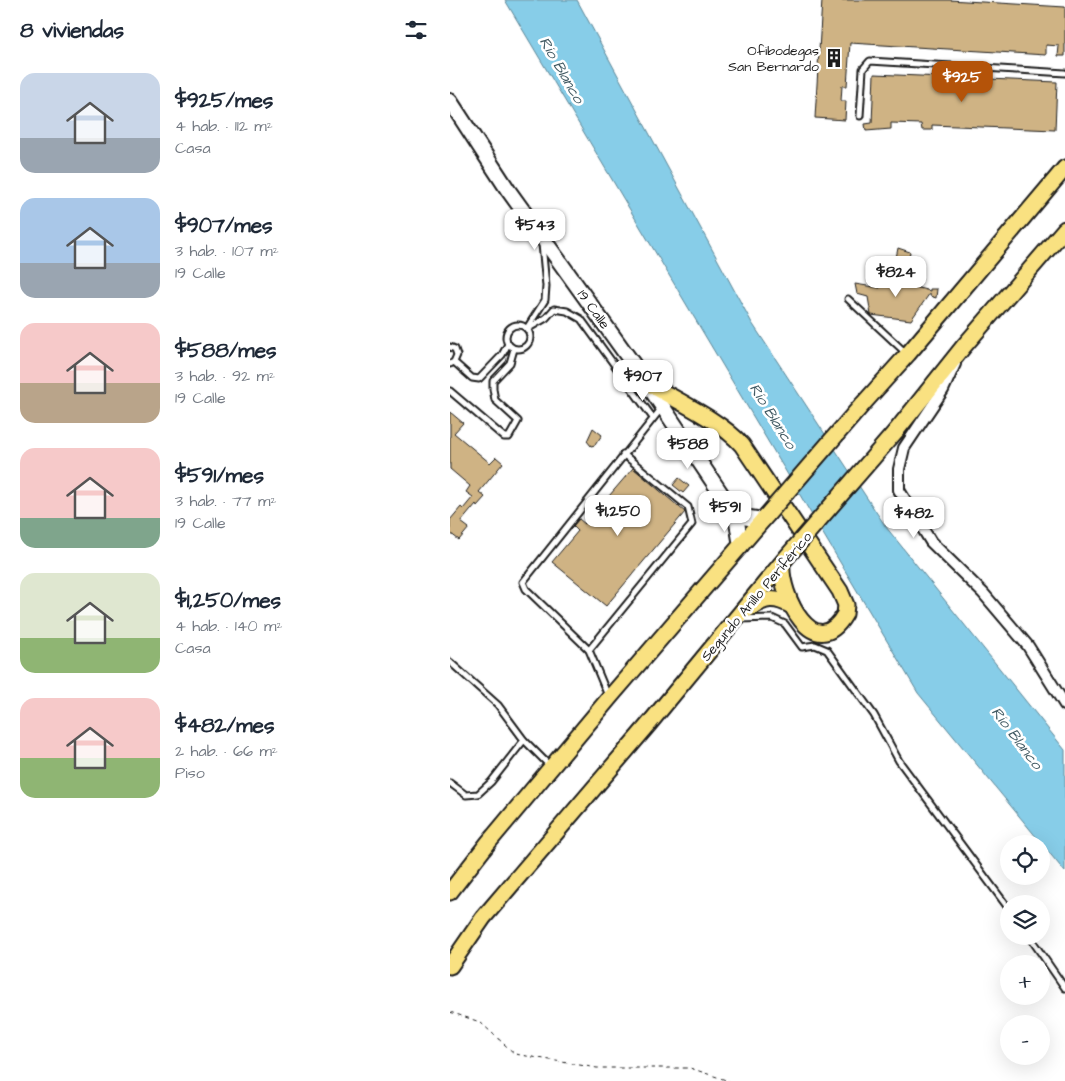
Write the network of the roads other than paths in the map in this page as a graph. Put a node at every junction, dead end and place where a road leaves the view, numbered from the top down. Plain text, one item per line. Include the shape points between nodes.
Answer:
1 (1065, 73) edge
2 (450, 102) edge
3 (860, 116) dead end
4 (1065, 168) edge
5 (1065, 229) edge
6 (541, 236) junction
7 (848, 299) dead end
8 (527, 329) junction
9 (508, 344) junction
10 (964, 346) junction
11 (450, 347) edge
12 (514, 349) junction
13 (908, 354) junction
14 (452, 363) edge
15 (646, 382) junction
16 (450, 391) edge
17 (663, 407) junction
18 (654, 418) junction
19 (623, 454) junction
20 (736, 516) junction
21 (765, 517) junction
22 (741, 546) junction
23 (784, 561) junction
24 (792, 606) junction
25 (737, 617) junction
26 (590, 650) junction
27 (450, 662) edge
28 (611, 696) junction
29 (1065, 705) edge
30 (524, 740) junction
31 (552, 768) junction
32 (450, 783) edge
33 (450, 892) edge
34 (1000, 896) edge
35 (1035, 945) edge
36 (450, 966) edge
37 (1065, 988) edge

1 - 3 lane via 870,61 863,69
2 - 6 main road, 19 Calle
4 - 13 main road
5 - 10 main road, Segundo Anillo Periférico
6 - 8 lane via 546,286 544,300
6 - 15 main road, 19 Calle
7 - 13 lane
8 - 9 lane via 520,325 510,328 506,337
8 - 12 lane via 531,336 529,344 522,349
8 - 18 lane via 554,309 567,311 581,319
9 - 12 lane
9 - 14 lane via 502,355 479,378 472,378
10 - 23 main road, Segundo Anillo Periférico, bridge
10 - 29 street via 943,390 904,448 899,490 930,542 983,593 1028,646
11 - 14 lane via 457,353
12 - 16 lane via 510,362 493,381 492,389 495,400 518,421 509,437 504,437
13 - 21 main road, bridge
15 - 17 main road, 19 Calle
15 - 24 main road via 734,436 813,549 846,606 840,622 820,633 805,625
17 - 18 lane
17 - 20 main road, 19 Calle
18 - 19 lane
19 - 26 lane via 523,582 526,589
19 - 26 lane via 688,507 692,524
20 - 21 main road
20 - 22 main road, 19 Calle
21 - 22 main road
22 - 28 main road
23 - 24 main road via 782,580
23 - 25 main road, Segundo Anillo Periférico
24 - 25 main road via 781,600 768,599
25 - 34 lane via 772,618 785,624 802,647 815,645 827,650 874,715 899,761
25 - 36 main road, Segundo Anillo Periférico via 483,918
26 - 28 lane
27 - 30 lane via 498,705
28 - 31 main road
30 - 31 lane
30 - 32 lane via 492,782 478,794 466,794
31 - 33 main road
35 - 37 lane

